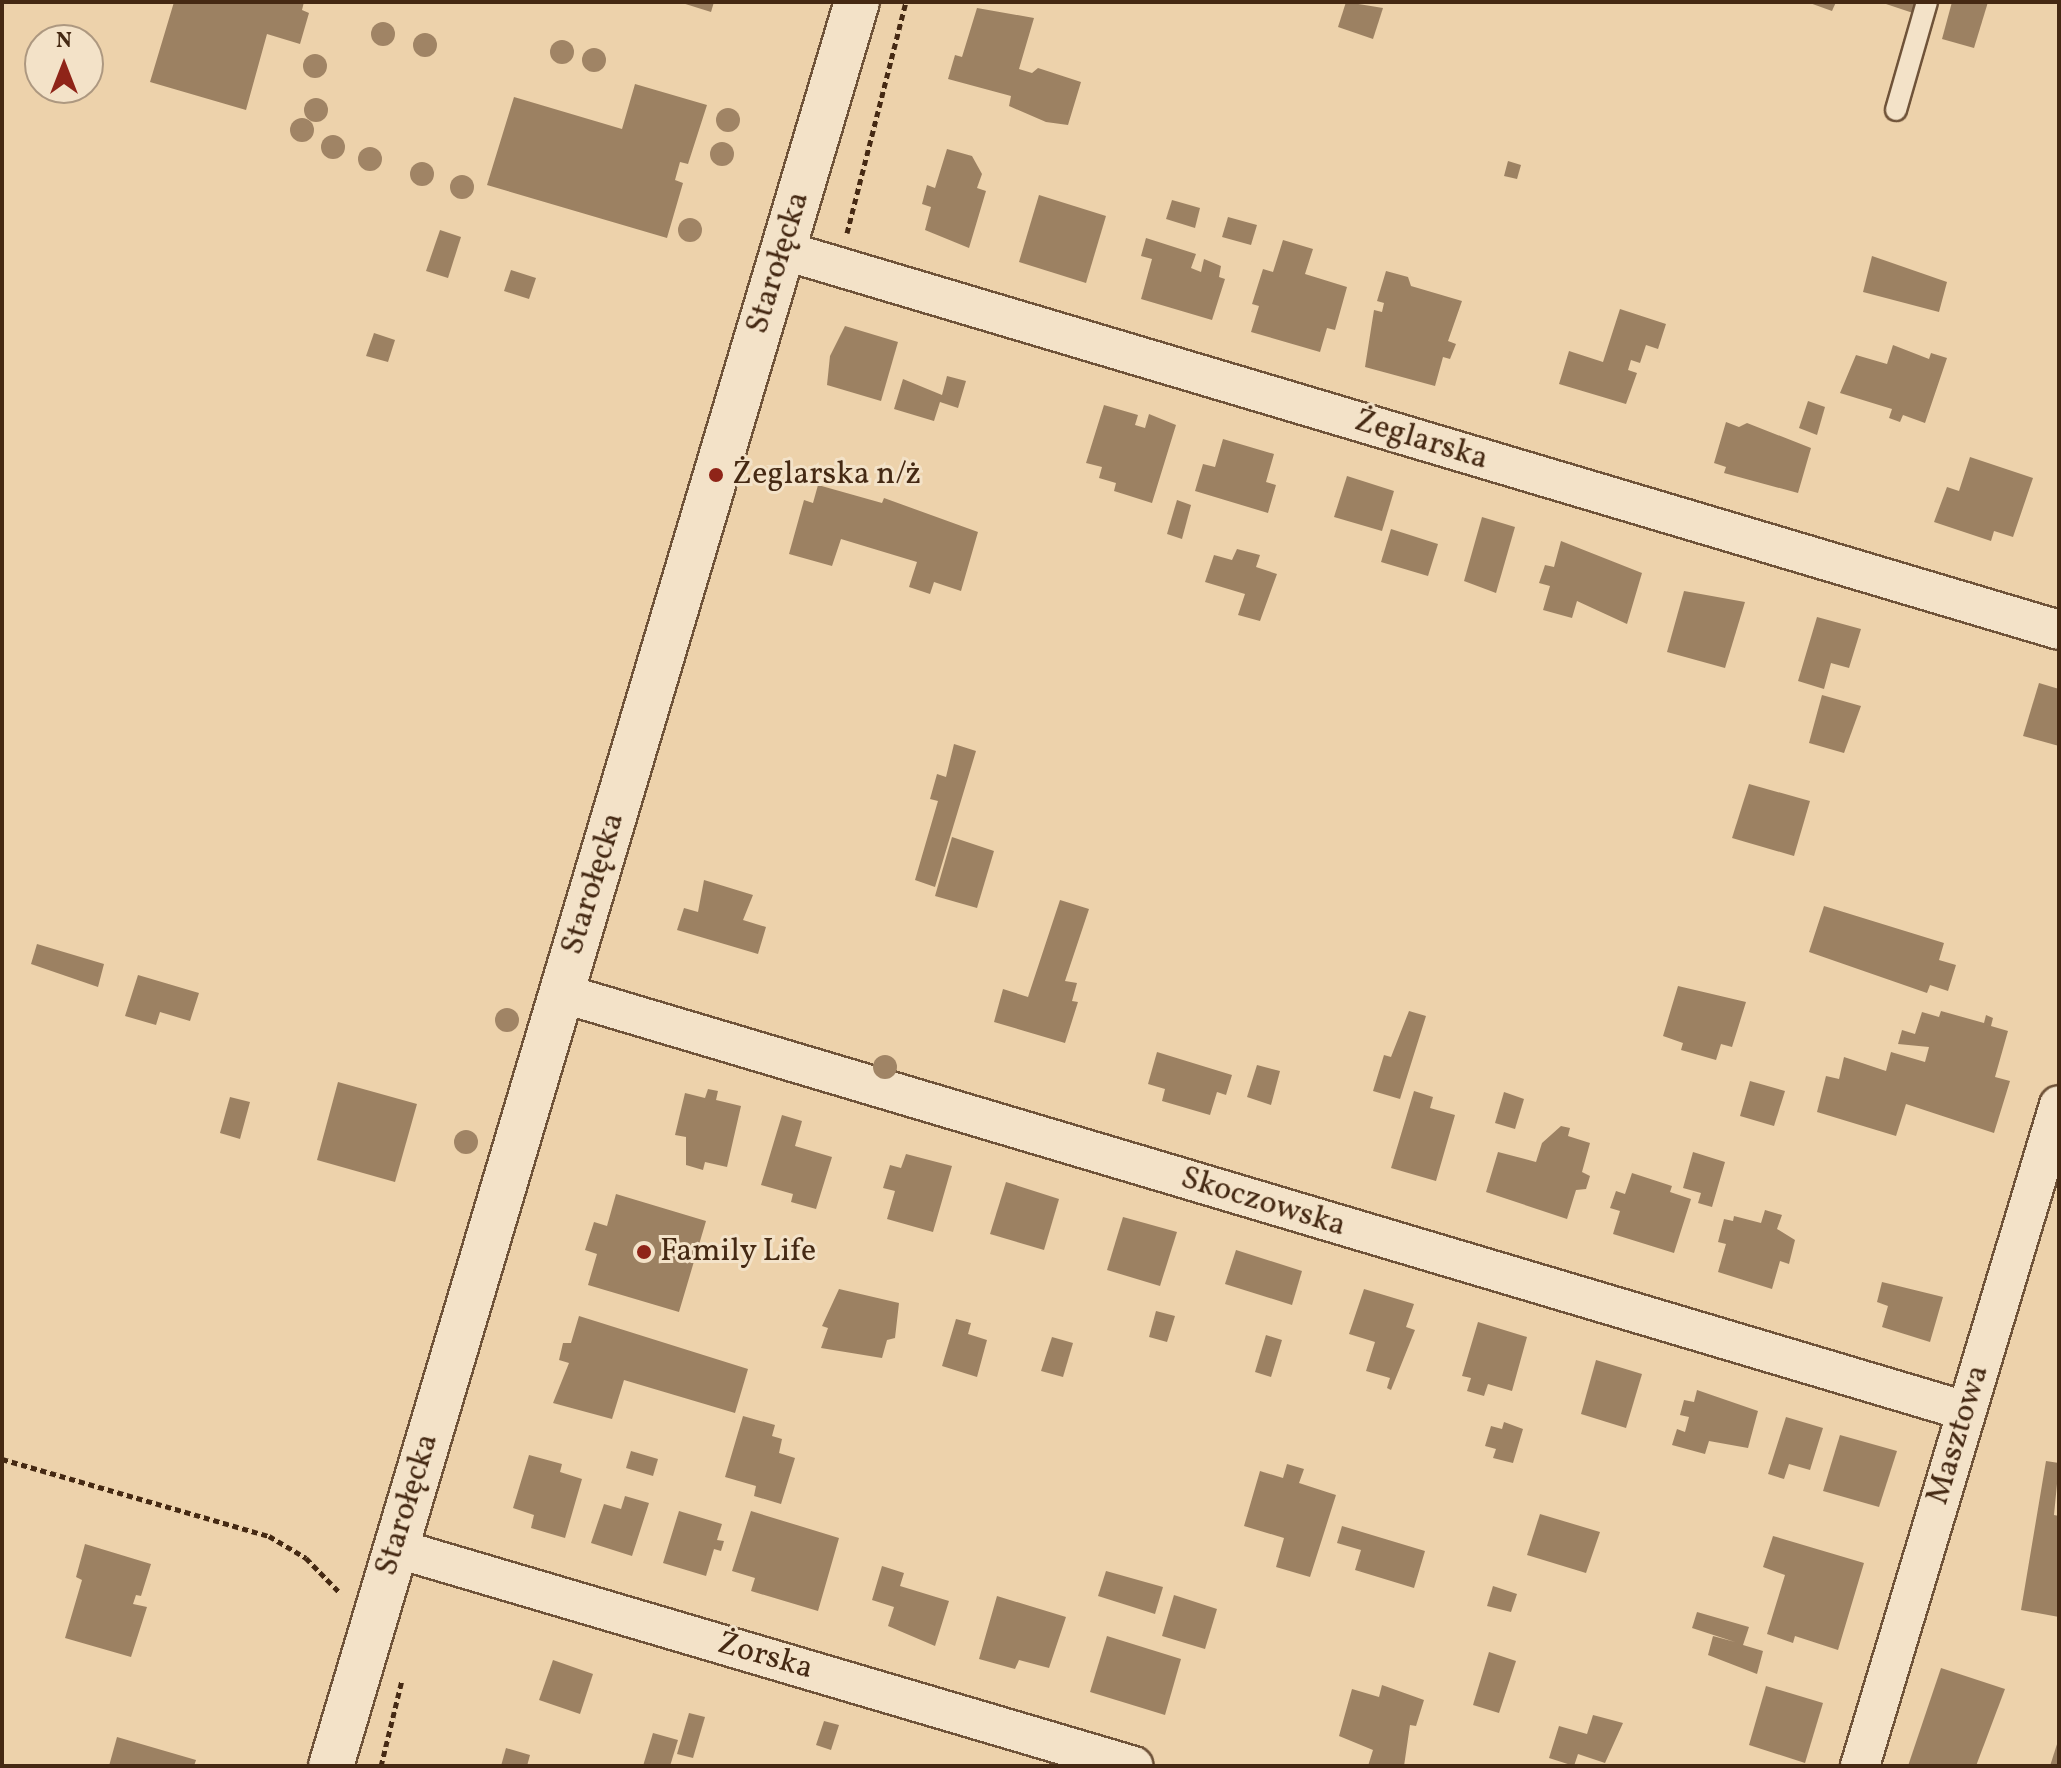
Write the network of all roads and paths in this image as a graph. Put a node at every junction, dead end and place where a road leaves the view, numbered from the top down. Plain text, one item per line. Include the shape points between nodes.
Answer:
1 (857, 2) edge
2 (1927, 2) edge
3 (1896, 110) dead end
4 (782, 250) junction
5 (2059, 630) edge
6 (561, 993) junction
7 (2059, 1105) edge
8 (1966, 1411) junction
9 (2, 1459) edge
10 (395, 1548) junction
11 (377, 1609) junction
12 (331, 1766) edge
13 (1134, 1766) edge
14 (1860, 1766) edge

1 - 4 street, Starołęcka
2 - 3 lane
4 - 5 street, Żeglarska
4 - 6 street, Starołęcka
6 - 8 street, Skoczowska
6 - 10 street, Starołęcka
7 - 8 street, Masztowa
8 - 14 street, Masztowa
9 - 11 path via 269,1536 306,1558 335,1590
10 - 11 street, Starołęcka
10 - 13 street, Żorska
11 - 12 street, Starołęcka

